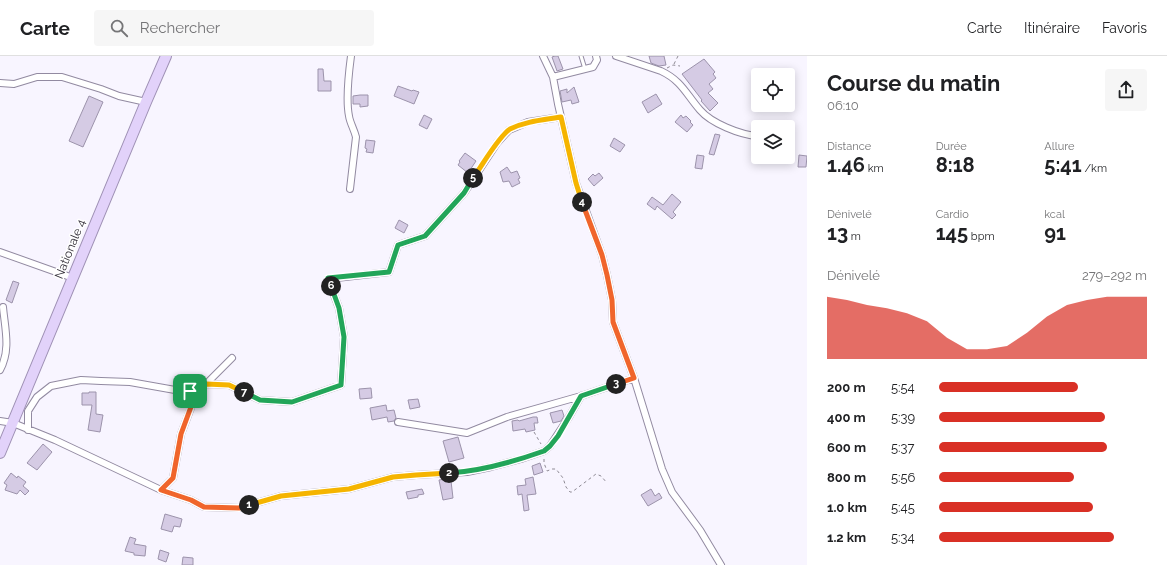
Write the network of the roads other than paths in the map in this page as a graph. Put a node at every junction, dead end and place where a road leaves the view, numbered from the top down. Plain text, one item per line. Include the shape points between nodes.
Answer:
1 (166, 56) edge
2 (350, 56) edge
3 (543, 56) edge
4 (581, 56) edge
5 (596, 56) edge
6 (616, 56) edge
7 (585, 69) junction
8 (553, 77) junction
9 (0, 79) edge
10 (0, 83) edge
11 (14, 84) junction
12 (146, 102) junction
13 (561, 117) junction
14 (751, 134) edge
15 (350, 189) dead end
16 (0, 252) edge
17 (73, 278) junction
18 (3, 307) dead end
19 (232, 358) dead end
20 (0, 370) edge
21 (634, 378) junction
22 (206, 384) junction
23 (190, 391) junction
24 (581, 396) junction
25 (0, 421) edge
26 (398, 422) dead end
27 (13, 423) junction
28 (28, 430) junction
29 (0, 454) edge
30 (161, 490) junction
31 (721, 565) edge

1 - 12 highway, Nationale 4
2 - 15 street via 349,112 356,137
3 - 8 street
4 - 7 lane
5 - 7 street via 597,60 593,67
6 - 14 street via 662,71 679,82 709,119 733,130
7 - 8 street
8 - 13 street
9 - 11 street
10 - 11 street
11 - 12 street via 37,77 62,77
12 - 17 highway, Nationale 4
13 - 21 street via 576,183 602,255 612,300 613,322
13 - 22 street via 528,122 509,130 497,143 464,193 425,236 398,245 389,272 328,278 339,308 344,337 341,385 292,402 260,400 229,385
16 - 17 street
17 - 27 highway, Nationale 4
18 - 20 street via 7,348
19 - 22 street
21 - 24 street
21 - 31 street via 667,482
22 - 23 street
23 - 28 street via 130,382 81,380 51,386 37,397 28,410
23 - 30 street via 195,396 181,434 173,478
24 - 26 street via 507,417 467,433
24 - 30 street via 554,441 544,451 491,467 467,472 393,477 349,489 281,496 239,508 204,507
25 - 27 street
27 - 28 street
27 - 29 highway, Nationale 4
28 - 30 street

